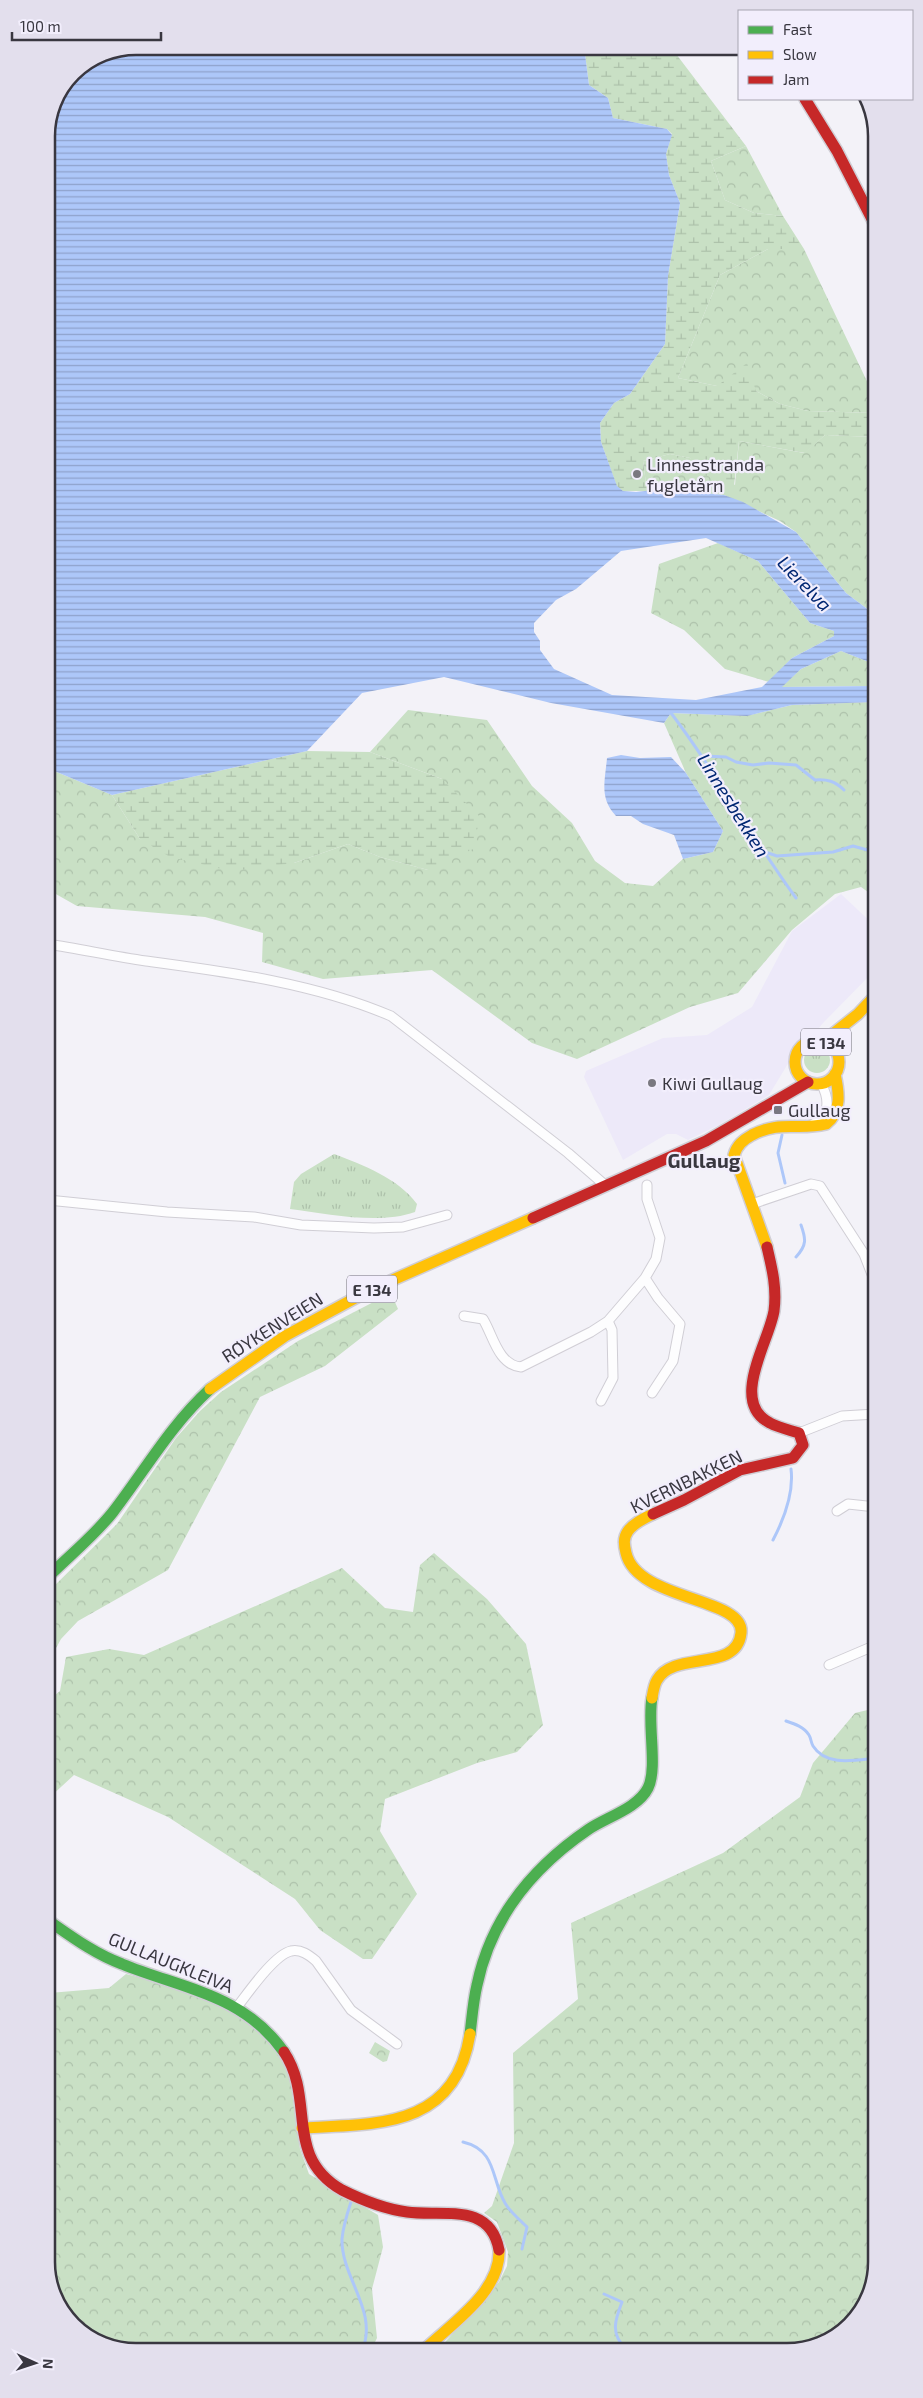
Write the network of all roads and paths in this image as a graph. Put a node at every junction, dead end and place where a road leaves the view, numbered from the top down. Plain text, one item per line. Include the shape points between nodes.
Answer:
1 (806, 100) edge
2 (868, 212) edge
3 (55, 945) edge
4 (868, 1003) edge
5 (858, 1014) junction
6 (824, 1041) junction
7 (838, 1054) junction
8 (796, 1068) junction
9 (835, 1074) junction
10 (808, 1082) junction
11 (821, 1083) junction
12 (770, 1103) junction
13 (812, 1125) junction
14 (647, 1185) dead end
15 (606, 1186) junction
16 (55, 1201) edge
17 (752, 1204) junction
18 (447, 1214) dead end
19 (868, 1264) edge
20 (645, 1278) junction
21 (464, 1316) dead end
22 (608, 1321) junction
23 (652, 1393) dead end
24 (601, 1401) dead end
25 (868, 1414) edge
26 (799, 1433) junction
27 (868, 1506) edge
28 (837, 1511) dead end
29 (55, 1570) edge
30 (868, 1649) edge
31 (829, 1666) dead end
32 (55, 1925) edge
33 (237, 2007) junction
34 (397, 2044) dead end
35 (302, 2128) junction
36 (431, 2343) edge

1 - 2 main road
3 - 15 street via 246,976 336,996 391,1016
4 - 5 main road, E 134
5 - 6 main road, E 134
5 - 7 main road, E 134
6 - 7 main road, E 134
6 - 8 main road, E 134 via 812,1040 801,1046 795,1057
7 - 9 main road, E 134
8 - 10 main road, E 134
8 - 12 main road, RØYKENVEIEN / E 134
9 - 11 main road, E 134
9 - 13 main road via 839,1094 836,1111 824,1124
10 - 11 main road
10 - 12 main road, RØYKENVEIEN / E 134
11 - 13 street via 828,1100 826,1111
12 - 15 main road, RØYKENVEIEN / E 134 via 706,1141
13 - 17 main road via 768,1127 736,1146 734,1160
14 - 20 street via 660,1238 656,1259
15 - 29 main road, RØYKENVEIEN / E 134 via 345,1302 235,1369 189,1408 155,1450 112,1513
16 - 18 street via 254,1217 301,1225 374,1228 403,1226
17 - 19 street via 811,1184 820,1186
17 - 26 main road via 771,1258 776,1288 774,1311 750,1389 753,1403 762,1418
20 - 22 street
20 - 23 street via 680,1324 673,1361
21 - 22 street via 483,1319 504,1358 510,1365 521,1367
22 - 24 street via 612,1330 613,1378
25 - 26 street via 842,1416
26 - 35 main road, KVERNBAKKEN via 803,1445 793,1458 747,1467 682,1502 639,1520 630,1528 624,1549 631,1567 657,1584 727,1612 738,1624 741,1640 733,1651 720,1657 664,1671 657,1679 652,1696 652,1774 644,1794 564,1848 535,1873 514,1899 479,1976 467,2056 454,2083 439,2100 402,2118
27 - 28 street via 848,1504
30 - 31 street
32 - 33 main road, GULLAUGKLEIVA via 121,1964 144,1974 193,1987
33 - 34 street via 283,1955 298,1951 316,1961 351,2010
33 - 35 main road, GULLAUGKLEIVA via 275,2040 293,2067
35 - 36 main road, GULLAUGKLEIVA via 313,2164 323,2177 346,2191 416,2213 466,2214 489,2227 499,2245 499,2267 488,2284

